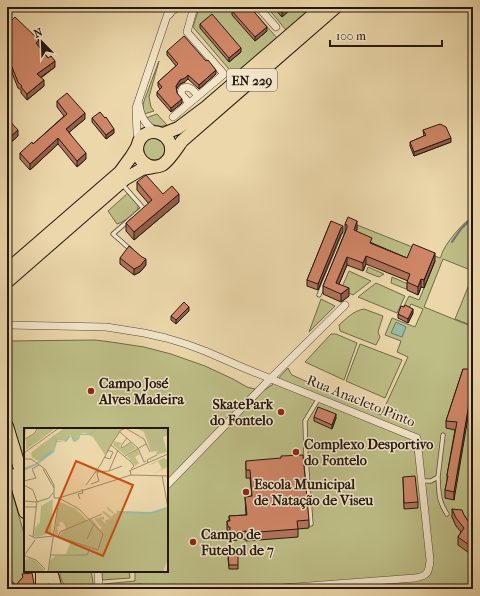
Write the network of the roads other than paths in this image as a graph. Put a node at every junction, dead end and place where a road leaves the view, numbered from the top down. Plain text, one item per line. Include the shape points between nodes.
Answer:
1 (170, 7) edge
2 (179, 7) edge
3 (194, 7) edge
4 (258, 7) edge
5 (322, 7) edge
6 (336, 7) edge
7 (167, 16) junction
8 (276, 27) dead end
9 (198, 96) junction
10 (138, 101) junction
11 (189, 103) junction
12 (173, 117) dead end
13 (160, 133) junction
14 (138, 144) junction
15 (170, 156) junction
16 (153, 167) junction
17 (121, 183) junction
18 (344, 235) edge
19 (134, 252) edge
20 (7, 270) edge
21 (7, 282) edge
22 (319, 295) dead end
23 (345, 305) dead end
24 (9, 326) edge
25 (270, 379) junction
26 (320, 398) junction
27 (7, 426) edge
28 (443, 435) dead end
29 (7, 452) edge
30 (438, 477) junction
31 (422, 481) junction
32 (24, 482) edge
33 (168, 484) edge
34 (24, 509) edge
35 (447, 514) dead end
36 (311, 524) dead end
37 (42, 572) edge
38 (51, 572) edge
39 (98, 572) edge
40 (364, 586) edge
41 (57, 588) edge
42 (42, 589) edge
43 (99, 589) edge
44 (269, 589) edge

1 - 7 street
2 - 7 street
3 - 9 street via 187,32 224,74
4 - 8 street
5 - 13 main road, EN 229 via 206,107 178,128
6 - 15 main road, EN 229 via 182,141
7 - 10 street
9 - 11 street
9 - 11 street via 190,87 183,88 182,95
10 - 13 street via 146,124
10 - 14 street
11 - 12 street
13 - 14 main road, EN 229 via 146,135
13 - 15 main road via 168,138 171,144
14 - 16 main road via 138,154 142,161
14 - 20 main road, EN 229 via 120,172
15 - 16 main road, EN 229 via 165,163
16 - 17 main road, EN 229 via 135,173
17 - 19 lane via 143,208 112,234
17 - 21 main road, EN 229
18 - 22 lane
23 - 25 street
24 - 25 street, Rua Anacleto Pinto via 106,327 144,333 205,350
25 - 26 street, Rua Anacleto Pinto
25 - 33 street
26 - 31 street, Rua Anacleto Pinto via 417,438
26 - 36 lane via 305,421
27 - 32 main road
28 - 30 lane
29 - 34 main road
30 - 31 lane via 431,481
30 - 35 lane via 439,496
31 - 40 street, Rua Anacleto Pinto via 429,570 426,575 420,577
37 - 42 main road
38 - 41 main road
39 - 43 street
40 - 44 street

